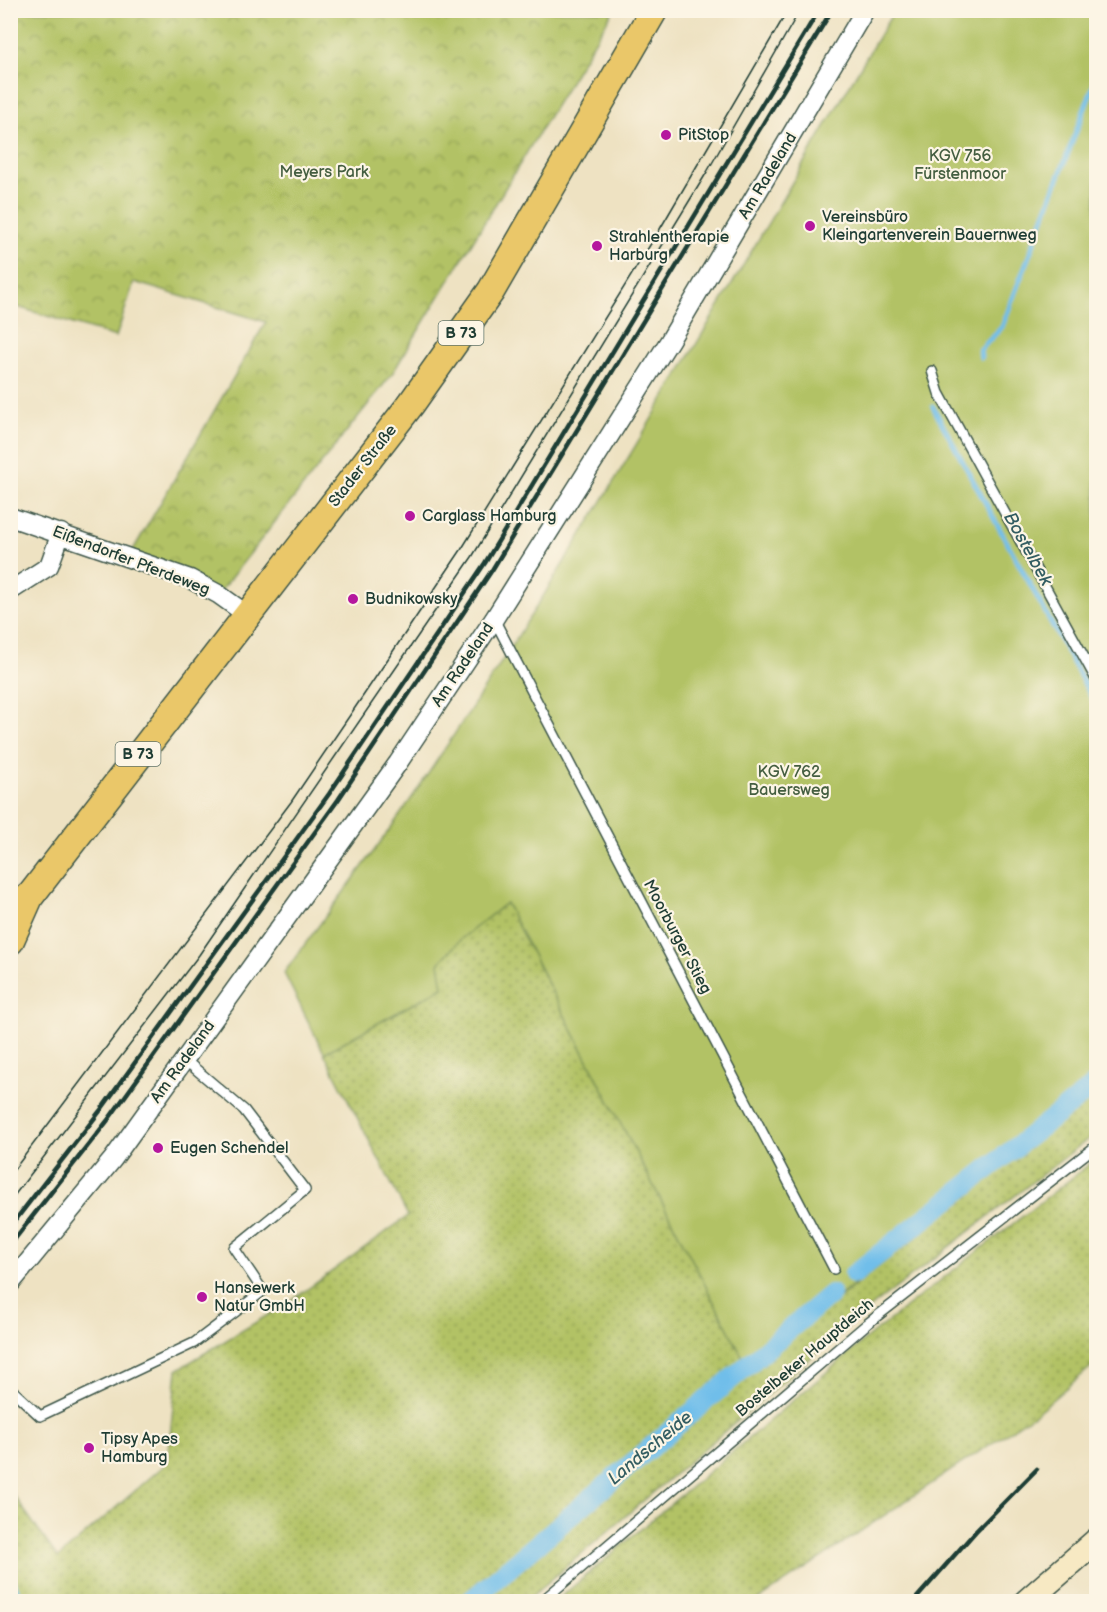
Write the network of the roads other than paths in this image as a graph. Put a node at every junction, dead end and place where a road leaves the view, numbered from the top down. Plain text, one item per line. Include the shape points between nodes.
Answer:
1 (654, 10) edge
2 (865, 10) edge
3 (932, 371) dead end
4 (10, 518) edge
5 (61, 533) junction
6 (10, 591) edge
7 (246, 614) junction
8 (494, 619) junction
9 (1096, 679) edge
10 (21, 903) edge
11 (10, 941) edge
12 (185, 1060) junction
13 (1096, 1146) edge
14 (834, 1269) dead end
15 (10, 1284) edge
16 (10, 1388) edge
17 (1096, 1541) edge
18 (541, 1602) edge
19 (1026, 1602) edge

1 - 7 main road, Stader Straße / B 73 via 490,291 411,404
2 - 8 street, Am Radeland via 670,340
3 - 9 lane via 939,393
4 - 5 street, Eißendorfer Pferdeweg
5 - 6 street via 49,566
5 - 7 street, Eißendorfer Pferdeweg via 207,587
7 - 10 main road, Stader Straße / B 73
8 - 12 street, Am Radeland via 398,763
8 - 14 lane, Moorburger Stieg
10 - 11 main road, Stader Straße / B 73
12 - 15 street, Am Radeland via 113,1159
12 - 16 lane via 244,1110 305,1190 234,1248 263,1291 194,1343 39,1416
13 - 18 lane, Bostelbeker Hauptdeich via 867,1324
17 - 19 main road

